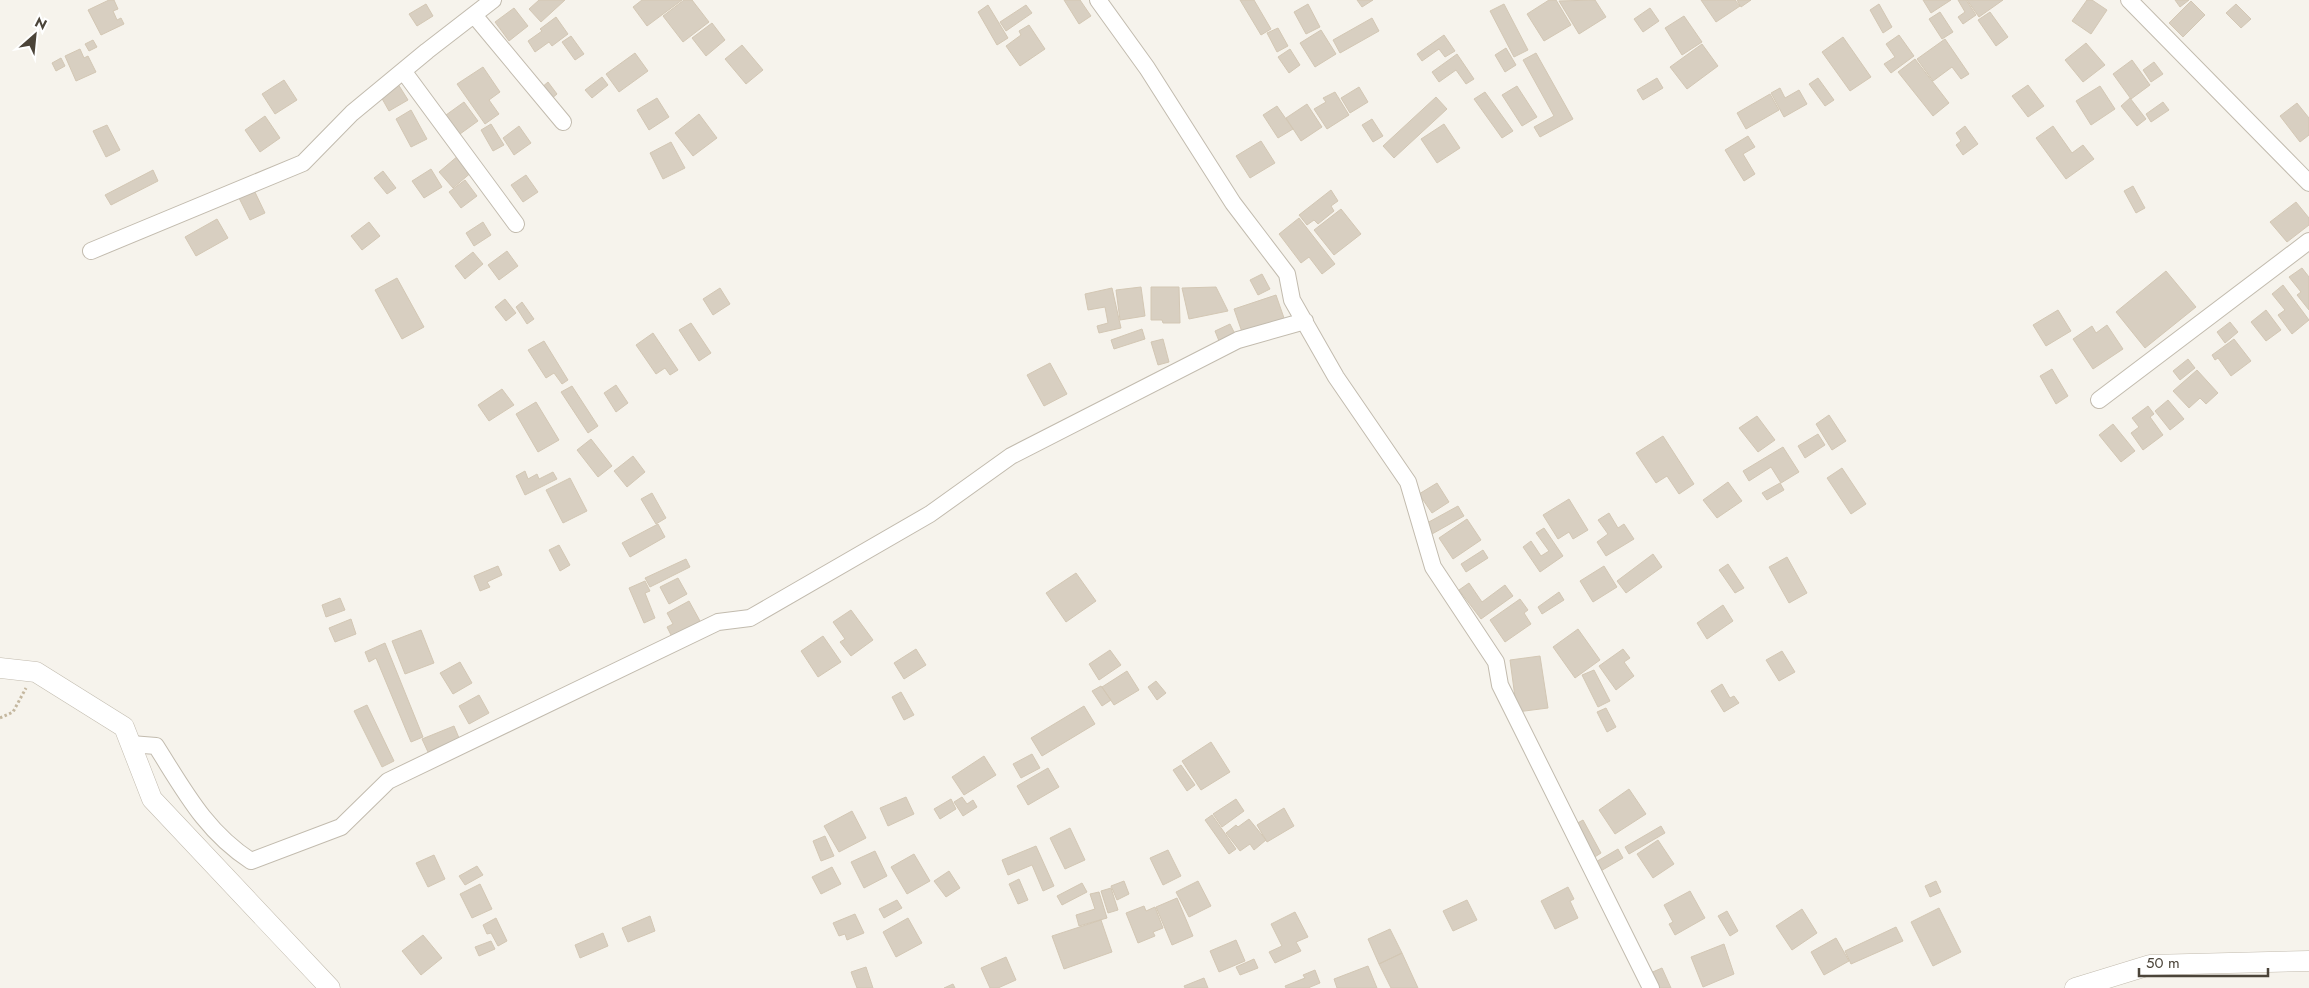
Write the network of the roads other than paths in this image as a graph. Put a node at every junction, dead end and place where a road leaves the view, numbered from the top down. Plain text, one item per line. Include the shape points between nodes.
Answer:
1 (493, 0) edge
2 (1098, 0) edge
3 (2129, 0) edge
4 (474, 15) junction
5 (404, 72) junction
6 (563, 122) dead end
7 (2305, 174) edge
8 (516, 224) dead end
9 (2309, 241) edge
10 (91, 251) dead end
11 (1304, 321) junction
12 (2099, 400) dead end
13 (0, 668) edge
14 (131, 744) junction
15 (2309, 961) edge
16 (330, 988) edge
17 (1650, 988) edge
18 (2075, 988) edge

1 - 4 street
2 - 11 street via 1147,68 1233,203 1287,274 1292,300
3 - 7 street
4 - 5 street
4 - 6 street
5 - 8 street
5 - 10 street via 352,113 304,163
9 - 12 street
11 - 14 street via 1238,340 1143,387 1011,456 930,514 750,618 718,622 388,781 341,827 251,861 198,814 156,746
11 - 17 street via 1336,377 1408,482 1433,567 1496,662 1500,685
13 - 14 street via 36,672 124,727
14 - 16 street via 152,799
15 - 18 street via 2150,966

